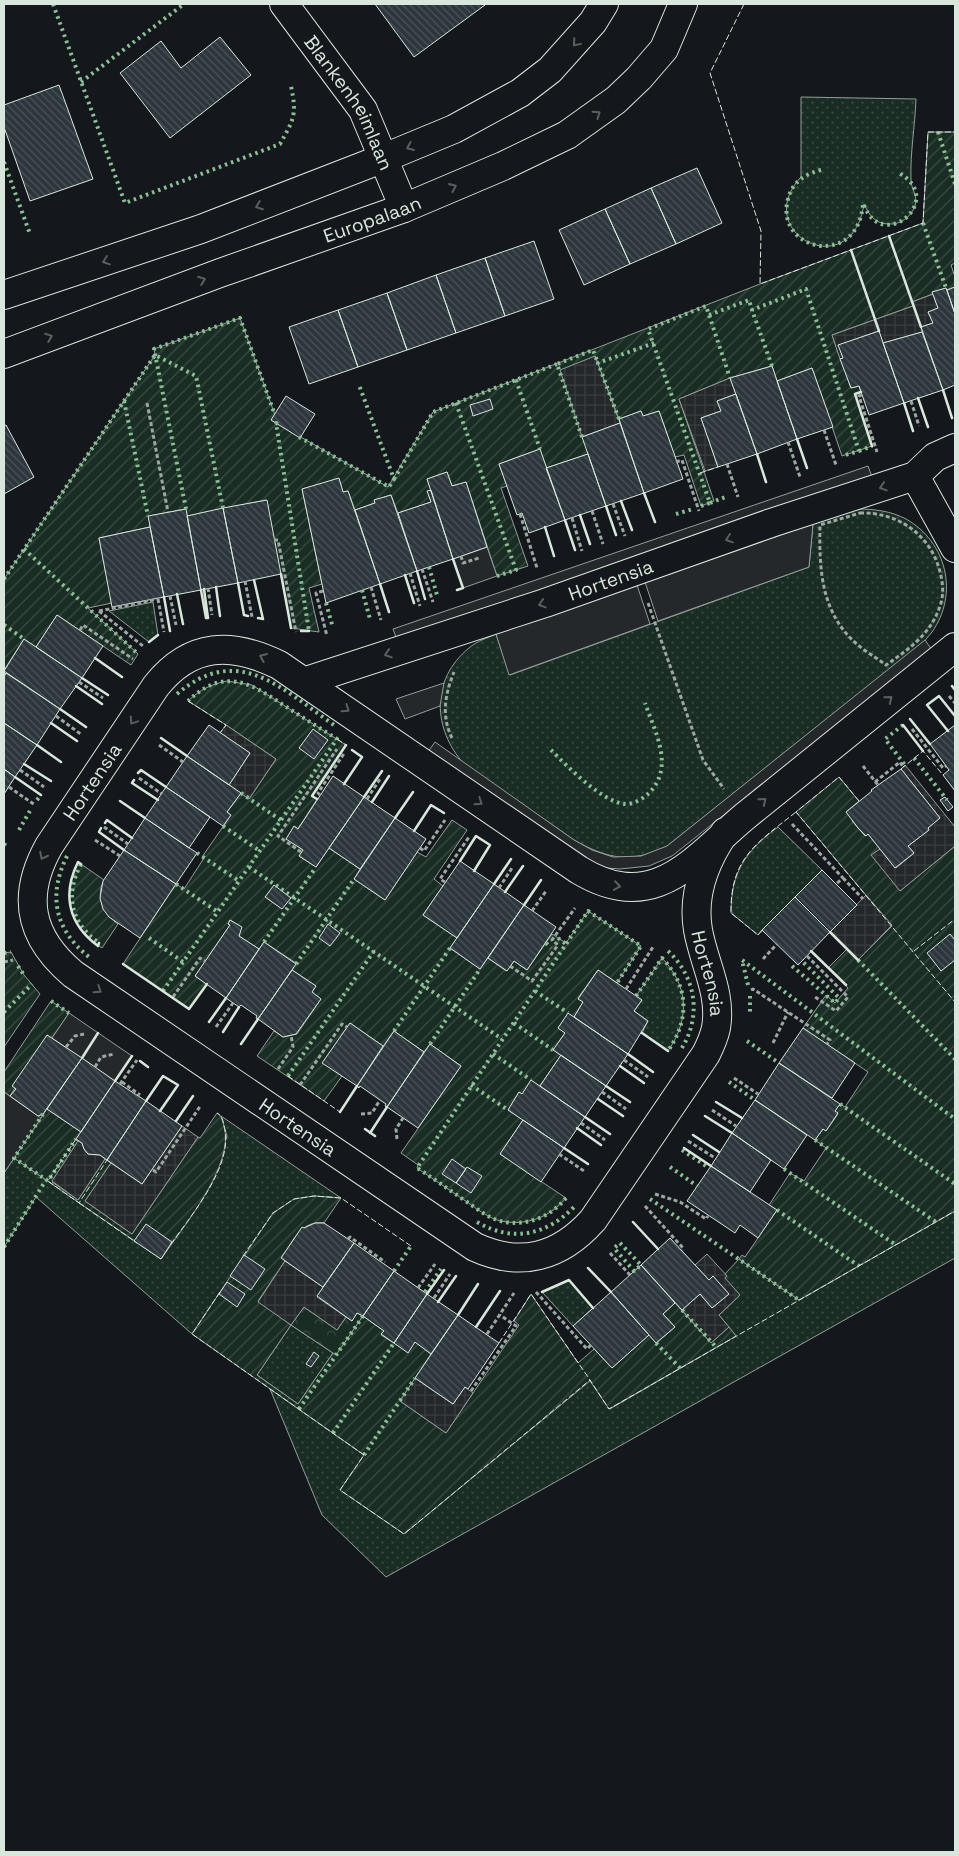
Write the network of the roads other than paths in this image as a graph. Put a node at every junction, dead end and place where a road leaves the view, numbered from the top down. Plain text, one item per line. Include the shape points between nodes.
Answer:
1 (284, 4) edge
2 (604, 4) edge
3 (684, 4) edge
4 (384, 158) junction
5 (404, 208) junction
6 (4, 295) edge
7 (4, 354) edge
8 (955, 448) edge
9 (915, 476) junction
10 (955, 548) edge
11 (955, 647) edge
12 (306, 681) junction
13 (725, 832) junction

1 - 4 street, Blankenheimlaan via 364,110
2 -> 4 street via 571,49 520,93 454,129
5 -> 3 street, Europalaan via 567,135 616,100 664,49
4 - 5 street, Blankenheimlaan
4 -> 6 street via 201,229
7 -> 5 street, Europalaan
8 - 9 street, Hortensia via 935,457
9 - 10 street
9 -> 12 street, Hortensia
13 -> 11 street, Hortensia
12 -> 13 street, Hortensia via 436,774 593,879 623,887 648,885 674,876
12 -> 13 street, Hortensia via 280,664 235,649 201,653 180,663 156,686 40,861 32,901 34,918 48,949 73,974 453,1232 495,1255 532,1257 556,1249 579,1235 593,1220 706,1054 715,1030 717,997 698,930 697,911 707,862

